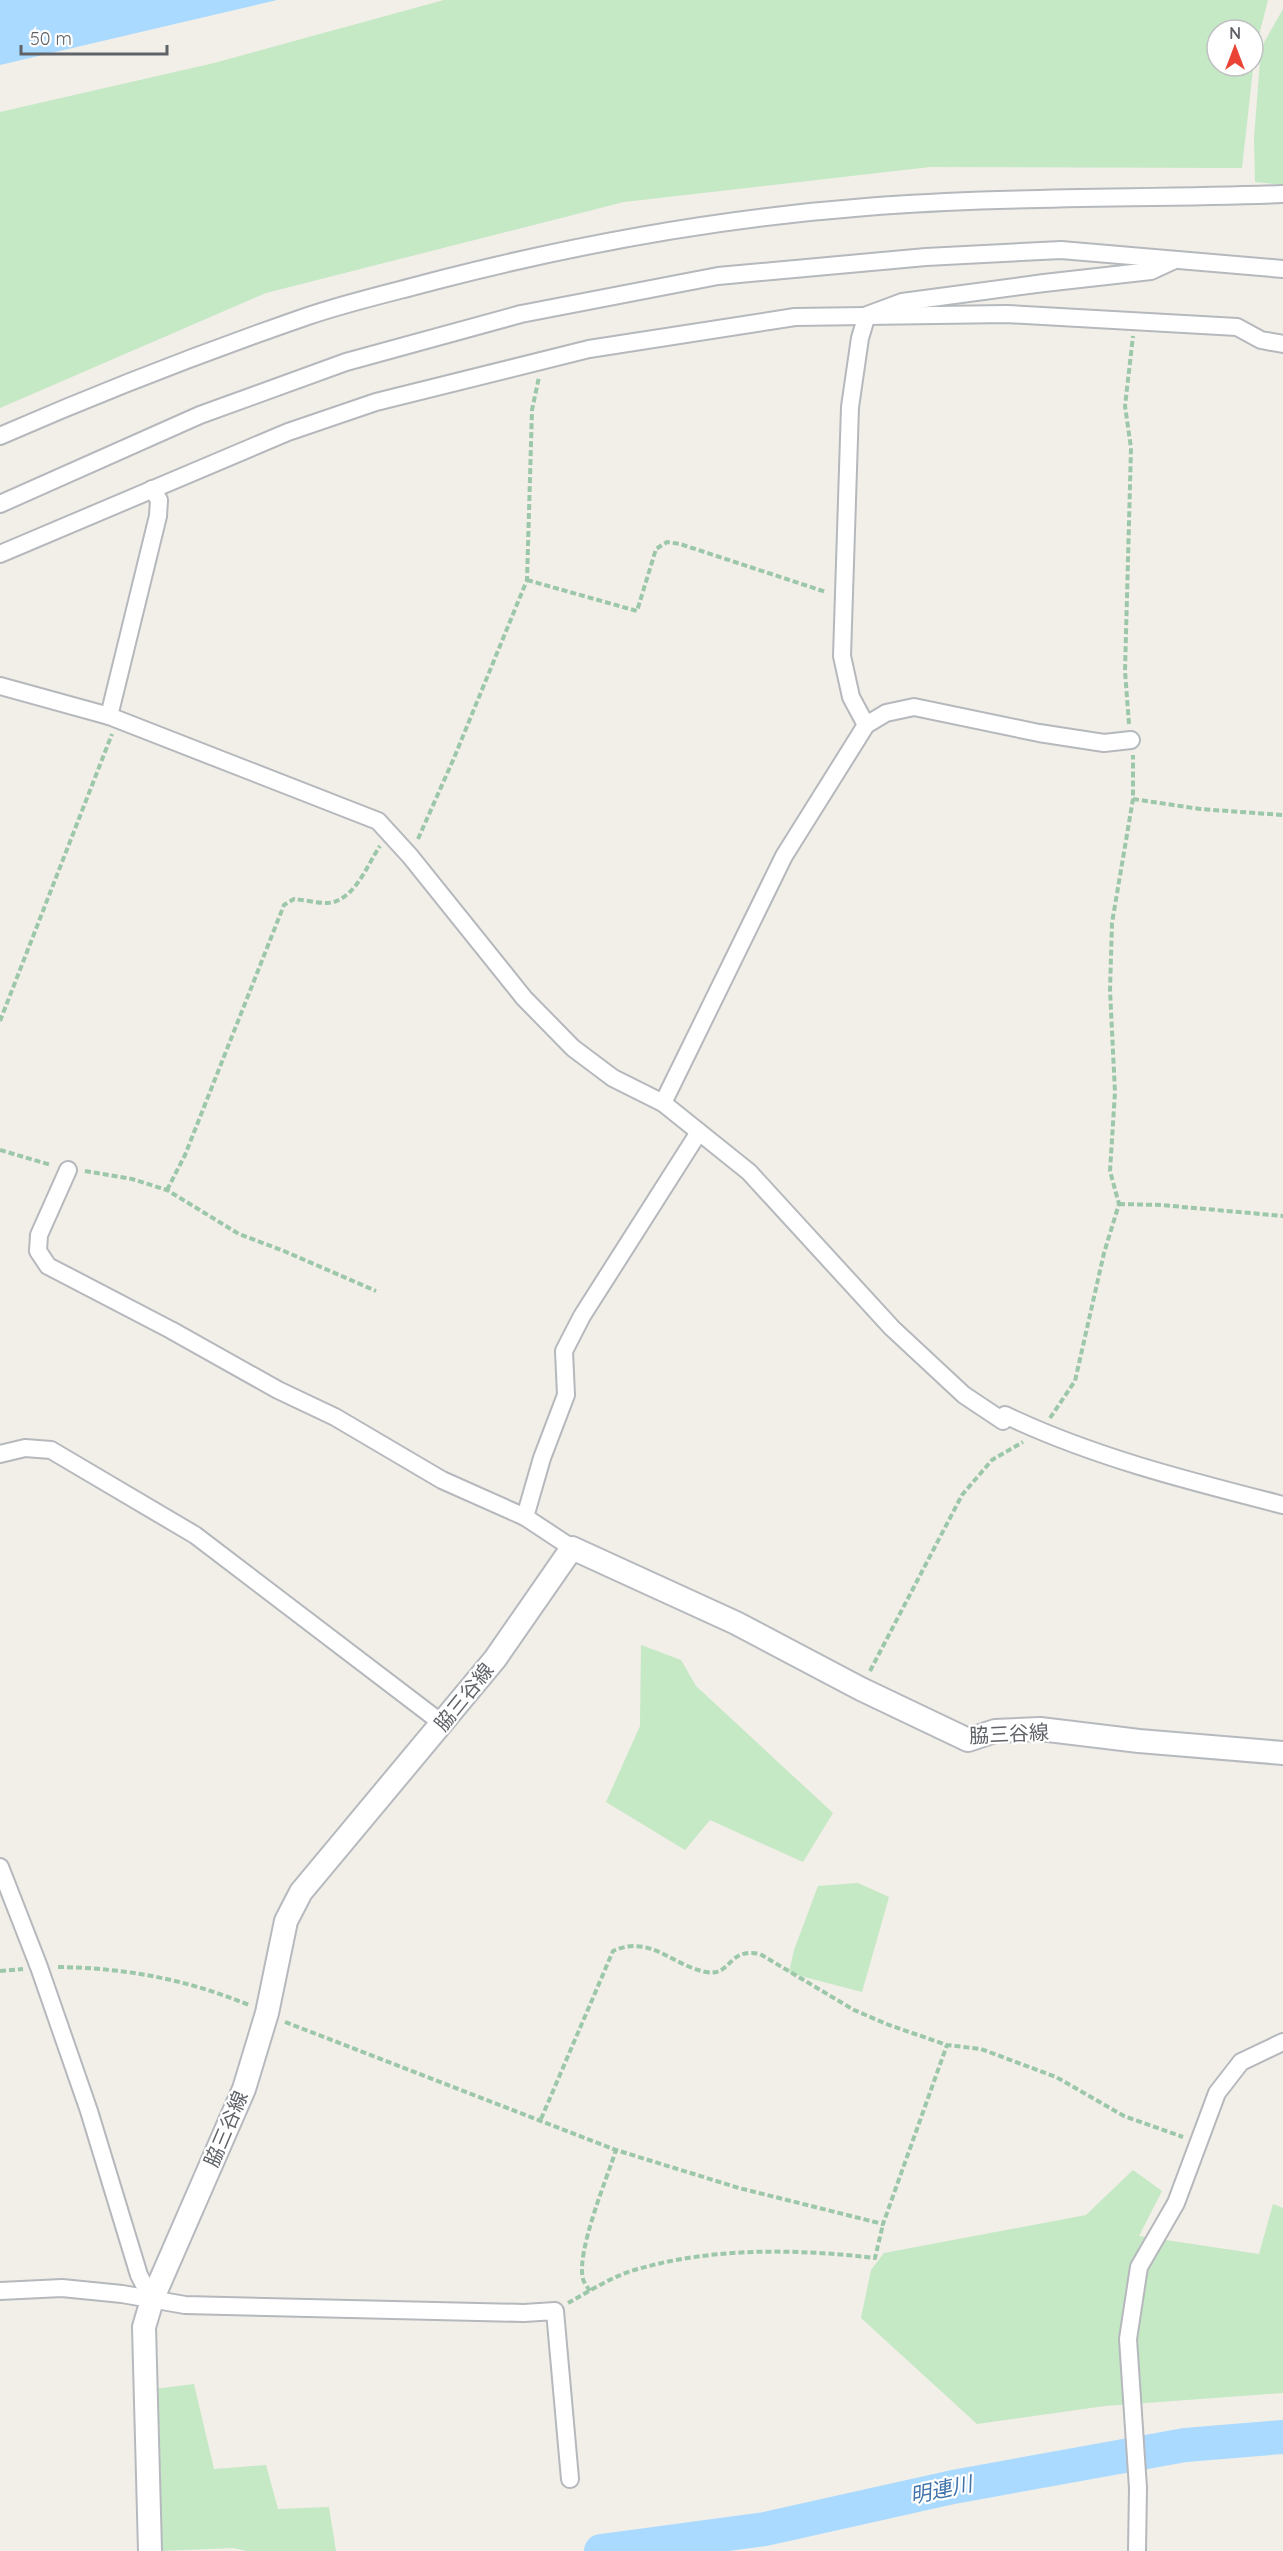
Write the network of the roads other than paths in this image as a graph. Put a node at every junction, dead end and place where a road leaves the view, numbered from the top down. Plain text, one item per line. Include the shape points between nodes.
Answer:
1 (1283, 194) edge
2 (1176, 259) junction
3 (1283, 269) edge
4 (867, 315) junction
5 (1283, 344) edge
6 (0, 436) edge
7 (152, 489) junction
8 (0, 504) edge
9 (0, 554) edge
10 (0, 686) edge
11 (113, 718) junction
12 (866, 725) junction
13 (1131, 740) road end
14 (663, 1103) junction
15 (699, 1132) junction
16 (68, 1170) road end
17 (0, 1454) edge
18 (1283, 1505) edge
19 (525, 1517) junction
20 (572, 1548) junction
21 (443, 1724) junction
22 (1283, 1753) edge
23 (0, 1867) edge
24 (1283, 2042) edge
25 (0, 2291) edge
26 (152, 2300) junction
27 (570, 2480) dead end
28 (149, 2543) edge
29 (1137, 2551) edge

1 - 6 street via 986,200 865,207 638,235 514,261 311,315 109,389
2 - 3 street
2 - 4 street via 1151,271 902,302
2 - 8 street via 1061,250 926,257 718,276 521,314 346,362 200,415
4 - 5 street via 1007,314 1237,327 1261,340
4 - 7 street via 795,317 542,360 376,402 288,432
4 - 12 street via 850,407 842,656 851,697
7 - 9 street
7 - 11 street via 159,500 158,516
10 - 11 street
11 - 14 street via 378,821 524,998 573,1048 613,1078
12 - 13 street via 886,713 914,707 1093,742
12 - 14 street via 784,856
14 - 15 street
15 - 18 street via 749,1172 892,1328 964,1395 1003,1421 1005,1415 1091,1451
15 - 19 street via 582,1316 564,1351 566,1395
16 - 19 street via 39,1236 38,1251 48,1266 335,1417 442,1479
17 - 21 street via 25,1448 51,1450 195,1535
19 - 20 street
20 - 21 main road, 脇三谷線 via 495,1659
20 - 22 main road, 脇三谷線 via 736,1623 968,1740 995,1731 1040,1729
21 - 26 main road, 脇三谷線 via 301,1892 286,1921 267,2013 244,2089
23 - 26 street via 89,2111 139,2275
24 - 29 street via 1241,2062 1217,2093 1176,2203 1139,2267 1128,2339 1138,2488
25 - 26 street via 62,2288
26 - 27 street via 185,2305 555,2311
26 - 28 main road, 脇三谷線 via 144,2327

